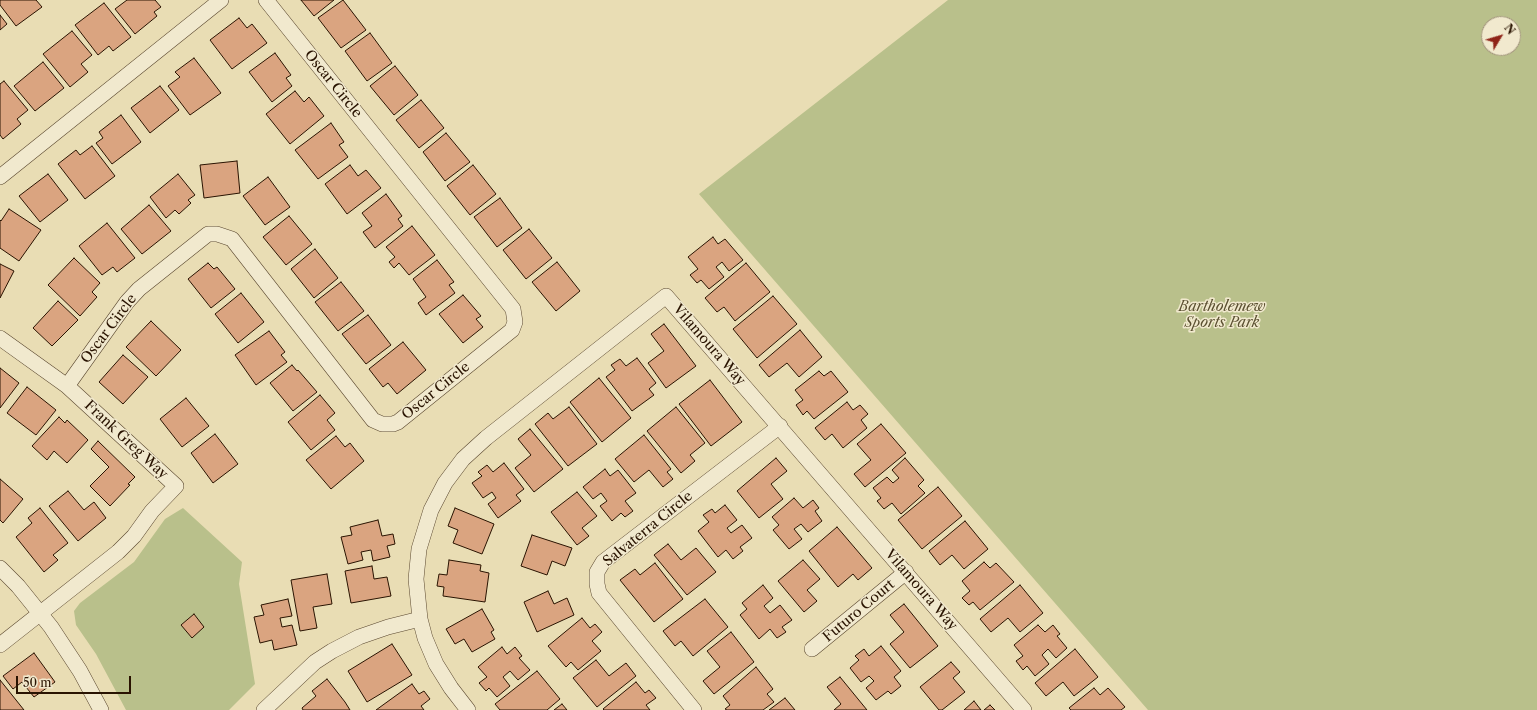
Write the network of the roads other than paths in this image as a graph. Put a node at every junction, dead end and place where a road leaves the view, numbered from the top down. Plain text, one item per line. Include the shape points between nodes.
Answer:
1 (221, 0) edge
2 (266, 0) edge
3 (0, 177) edge
4 (0, 338) edge
5 (67, 386) junction
6 (780, 426) junction
7 (0, 568) edge
8 (906, 572) junction
9 (40, 613) junction
10 (420, 620) junction
11 (0, 645) edge
12 (812, 650) dead end
13 (101, 710) edge
14 (264, 710) edge
15 (468, 710) edge
16 (694, 710) edge
17 (1024, 710) edge

1 - 3 street
2 - 5 street, Oscar Circle via 513,309 515,322 512,330 398,422 382,424 373,420 232,239 208,234 139,289
4 - 5 street, Frank Greg Way
5 - 9 street, Frank Greg Way via 176,486 118,552
6 - 8 street, Vilamoura Way
6 - 10 street, Vilamoura Way via 666,296 463,458 430,510 419,549 416,579
6 - 16 street, Salvaterra Circle via 603,562 598,572 599,593
7 - 9 street
8 - 12 street, Futuro Court
8 - 17 street, Vilamoura Way
9 - 11 street, Frank Greg Way
9 - 13 street via 80,671
10 - 14 street via 359,637 332,651 309,667
10 - 15 street, Vilamoura Way via 436,664

